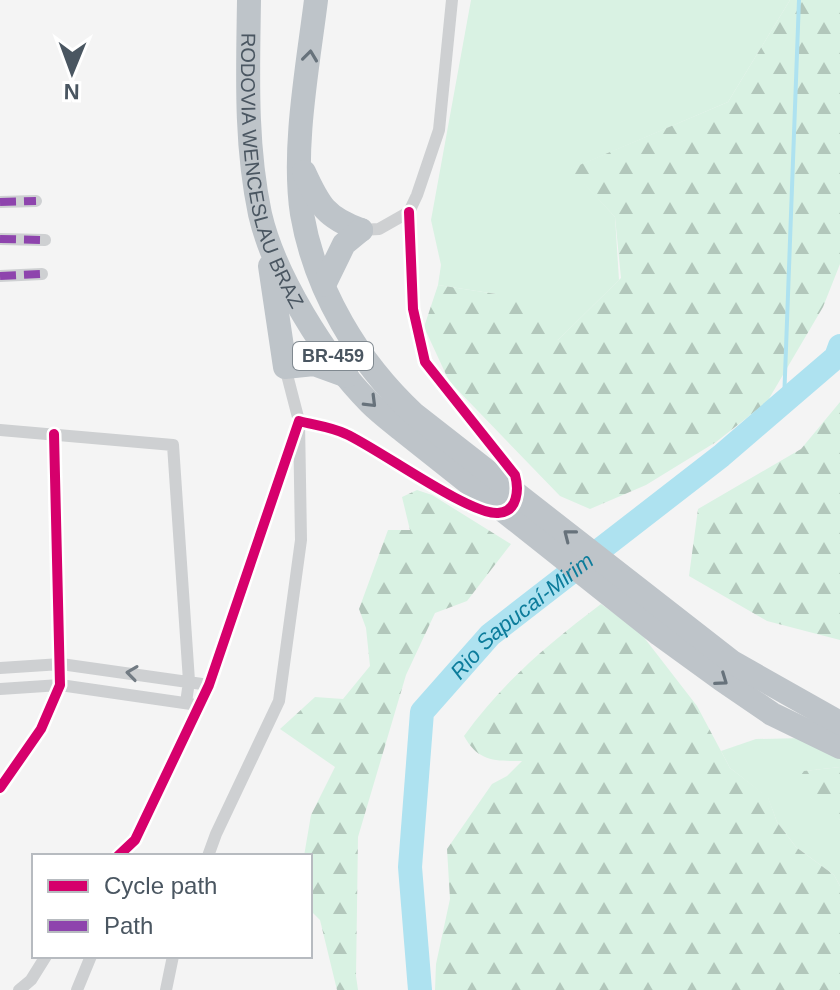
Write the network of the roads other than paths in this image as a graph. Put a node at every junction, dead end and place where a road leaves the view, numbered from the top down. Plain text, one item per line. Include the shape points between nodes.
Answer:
1 (249, 0) edge
2 (316, 0) edge
3 (452, 0) edge
4 (300, 163) junction
5 (36, 201) dead end
6 (0, 202) edge
7 (409, 212) junction
8 (261, 217) junction
9 (361, 230) junction
10 (0, 239) edge
11 (45, 240) dead end
12 (42, 274) dead end
13 (0, 276) edge
14 (324, 285) junction
15 (285, 367) junction
16 (347, 376) junction
17 (299, 421) junction
18 (0, 430) edge
19 (54, 434) junction
20 (454, 457) junction
21 (667, 626) junction
22 (61, 664) junction
23 (0, 668) edge
24 (189, 681) junction
25 (60, 685) junction
26 (209, 685) junction
27 (0, 689) edge
28 (186, 703) junction
29 (201, 706) junction
30 (840, 723) edge
31 (840, 747) edge
32 (0, 788) edge
33 (135, 840) junction
34 (120, 854) edge
35 (132, 854) edge
36 (209, 854) edge
37 (45, 958) edge
38 (90, 958) edge
39 (173, 958) edge
40 (19, 990) edge
41 (77, 990) edge
42 (166, 990) edge

1 - 8 highway, RODOVIA WENCESLAU BRAZ / BR-459 via 248,118
4 -> 2 highway, RODOVIA WENCESLAU BRAZ / BR-459
3 - 7 street via 439,130
4 - 9 highway, BR-459 via 327,214
4 - 14 highway, RODOVIA WENCESLAU BRAZ / BR-459 via 302,212
5 - 6 street
7 - 9 street via 379,229
7 - 17 street via 413,309 425,362 515,475 515,501 498,513 469,506 344,433
8 - 15 highway
8 - 16 highway, RODOVIA WENCESLAU BRAZ / BR-459 via 297,304
9 - 14 highway via 344,244
10 - 11 street
12 - 13 street
14 - 20 highway, RODOVIA WENCESLAU BRAZ / BR-459 via 361,354
15 - 16 highway via 314,364
15 - 17 street
16 -> 20 highway, RODOVIA WENCESLAU BRAZ / BR-459 via 370,403
17 - 26 street
17 - 36 street via 301,540 279,701
18 - 19 street
19 - 22 street
19 - 24 street via 173,445
20 - 21 highway, RODOVIA WENCESLAU BRAZ / BR-459
21 - 30 highway, RODOVIA WENCESLAU BRAZ / BR-459
21 -> 31 highway, RODOVIA WENCESLAU BRAZ / BR-459 via 772,714
22 - 23 street
24 -> 22 street
22 - 25 street
24 - 26 street
24 - 28 street
25 - 27 street
25 - 28 street
25 - 32 street via 41,729
26 - 29 street
28 - 29 street
29 - 33 street
33 - 34 street
33 - 35 street
37 - 40 street
38 - 41 street
39 - 42 street

